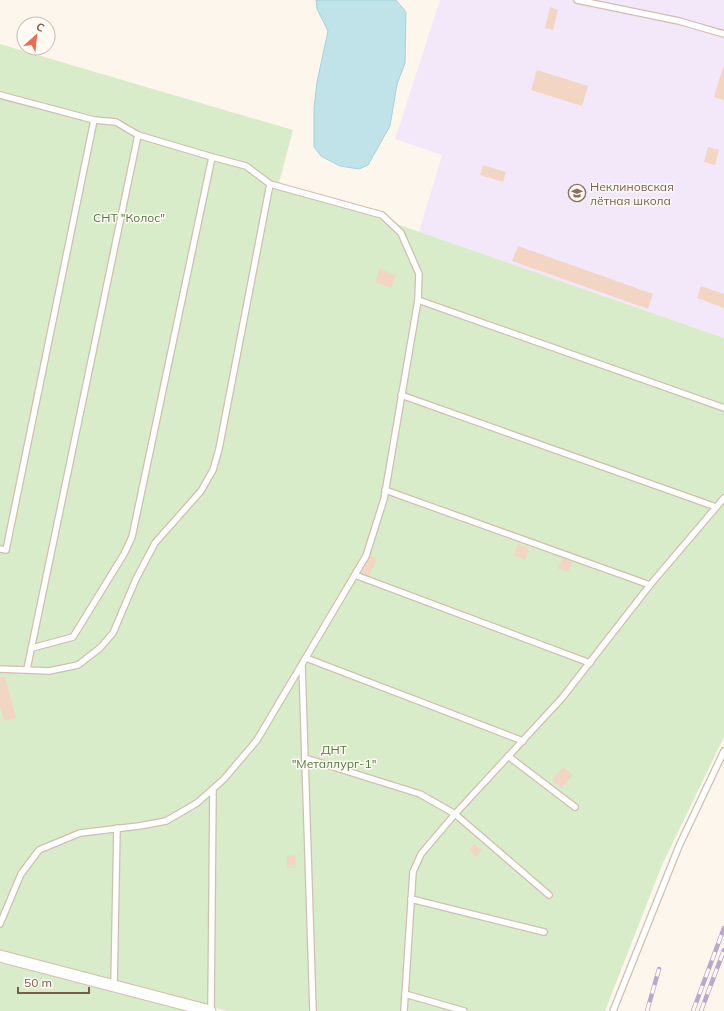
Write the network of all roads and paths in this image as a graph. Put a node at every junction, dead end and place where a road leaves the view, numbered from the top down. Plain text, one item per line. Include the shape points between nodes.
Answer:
1 (577, 0) edge
2 (724, 34) edge
3 (0, 95) edge
4 (94, 120) junction
5 (138, 135) junction
6 (212, 158) junction
7 (270, 184) junction
8 (418, 300) junction
9 (401, 395) junction
10 (724, 408) edge
11 (385, 490) junction
12 (724, 498) edge
13 (716, 507) junction
14 (0, 549) edge
15 (355, 575) junction
16 (650, 585) junction
17 (32, 648) junction
18 (306, 658) junction
19 (590, 663) junction
20 (302, 665) junction
21 (0, 669) edge
22 (27, 669) junction
23 (523, 741) junction
24 (724, 751) edge
25 (508, 756) junction
26 (305, 758) junction
27 (213, 789) junction
28 (575, 807) dead end
29 (455, 814) junction
30 (117, 828) junction
31 (550, 895) dead end
32 (411, 899) junction
33 (0, 924) edge
34 (544, 932) dead end
35 (0, 956) edge
36 (114, 986) junction
37 (405, 994) junction
38 (210, 1011) edge
39 (313, 1011) edge
40 (404, 1011) edge
41 (464, 1011) edge
42 (613, 1011) edge

1 - 2 lane via 679,21
3 - 4 lane
4 - 5 lane via 116,122
4 - 14 lane via 6,550
5 - 6 lane
5 - 17 lane
6 - 7 lane via 246,166
6 - 17 lane via 132,537 73,637
7 - 8 lane via 382,215 401,232 419,274
7 - 22 lane via 213,470 201,491 155,543 113,633 100,648 78,665 49,671
8 - 9 lane
8 - 10 lane
9 - 11 lane
9 - 13 lane
11 - 15 lane via 366,556
11 - 16 lane
12 - 13 lane
13 - 16 lane
15 - 18 lane
15 - 19 lane
16 - 19 lane
17 - 22 lane
18 - 20 lane
18 - 23 lane
19 - 23 lane
20 - 26 lane
20 - 27 lane via 257,740
21 - 22 lane
23 - 25 lane
24 - 42 lane via 679,846
25 - 28 lane
25 - 29 lane
26 - 29 lane via 420,794
26 - 39 lane
27 - 30 lane via 197,803 166,821
27 - 38 lane
29 - 31 lane
29 - 32 lane via 421,854 413,872
30 - 33 lane via 80,833 39,850 21,874
30 - 36 lane
32 - 34 lane
32 - 37 lane
35 - 36 street
36 - 38 street
37 - 40 lane
37 - 41 lane

